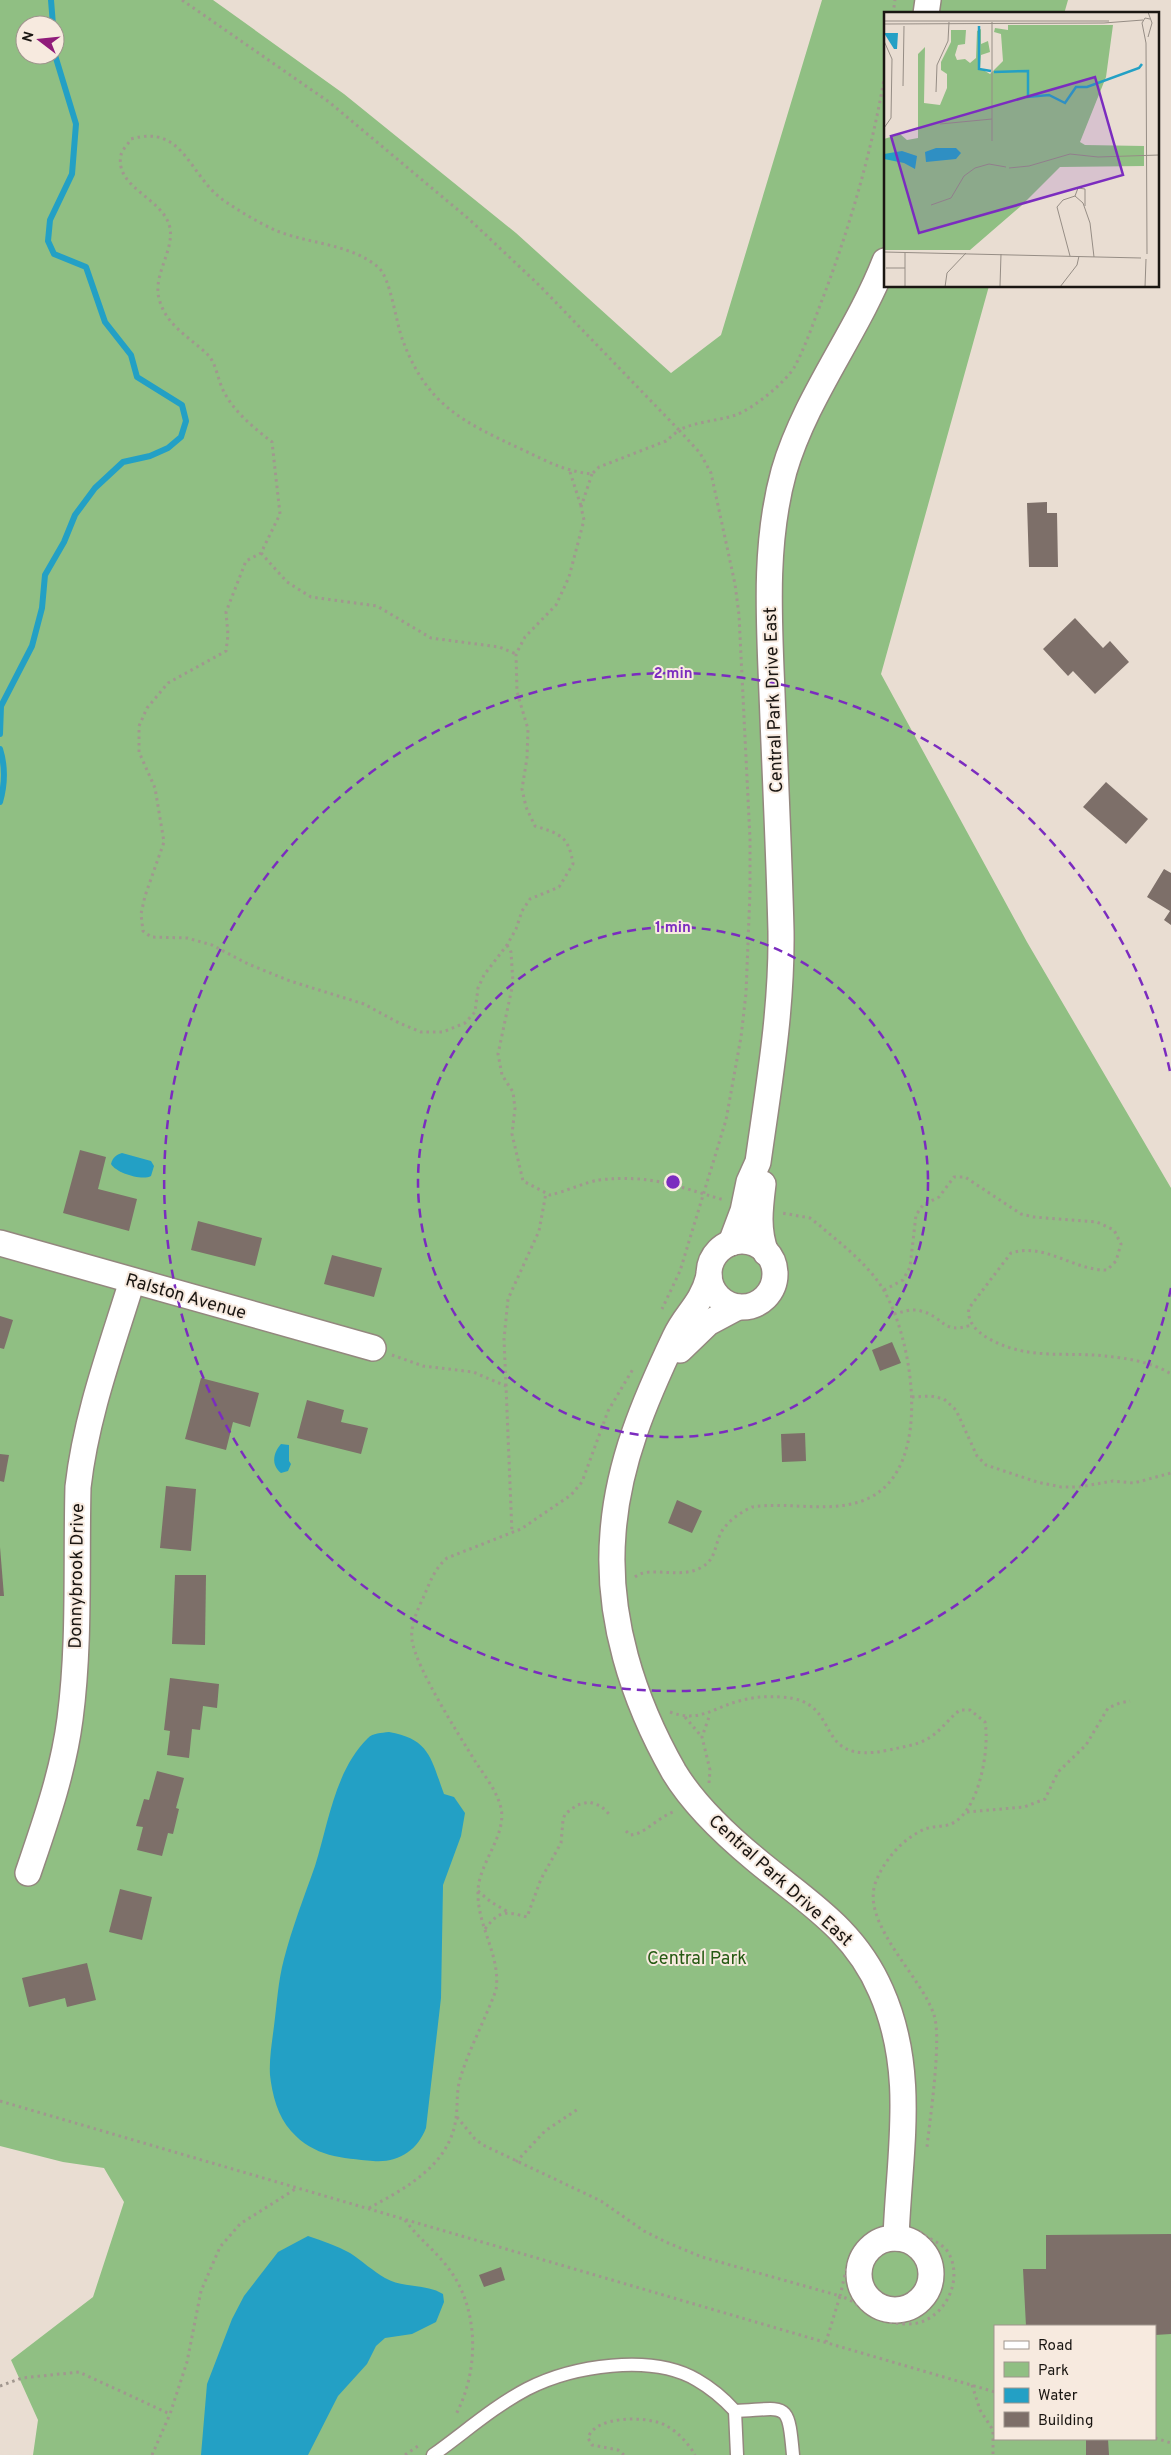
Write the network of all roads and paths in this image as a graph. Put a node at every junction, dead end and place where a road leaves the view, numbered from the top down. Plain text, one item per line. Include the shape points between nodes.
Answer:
1 (182, 0) edge
2 (884, 80) edge
3 (884, 263) edge
4 (679, 430) junction
5 (570, 472) junction
6 (592, 474) junction
7 (581, 507) junction
8 (261, 553) junction
9 (516, 654) junction
10 (506, 944) junction
11 (758, 1162) junction
12 (546, 1193) junction
13 (703, 1194) junction
14 (728, 1202) dead end
15 (774, 1212) dead end
16 (0, 1243) edge
17 (731, 1243) junction
18 (766, 1253) junction
19 (709, 1276) junction
20 (132, 1281) junction
21 (884, 1290) junction
22 (738, 1307) junction
23 (660, 1313) dead end
24 (894, 1314) junction
25 (972, 1325) junction
26 (373, 1348) joint
27 (665, 1363) junction
28 (635, 1366) dead end
29 (1171, 1374) edge
30 (506, 1386) junction
31 (912, 1397) junction
32 (1171, 1473) edge
33 (512, 1533) junction
34 (633, 1579) dead end
35 (1130, 1701) dead end
36 (710, 1714) dead end
37 (685, 1716) dead end
38 (702, 1736) junction
39 (705, 1788) dead end
40 (680, 1808) dead end
41 (967, 1812) dead end
42 (610, 1815) dead end
43 (626, 1832) dead end
44 (28, 1873) dead end
45 (478, 1891) junction
46 (508, 1912) junction
47 (486, 1929) junction
48 (0, 2101) edge
49 (578, 2108) dead end
50 (456, 2116) junction
51 (516, 2162) junction
52 (297, 2188) junction
53 (369, 2208) junction
54 (405, 2219) junction
55 (896, 2238) dead end
56 (826, 2342) junction
57 (972, 2385) junction
58 (0, 2386) edge
59 (994, 2392) edge
60 (735, 2411) junction
61 (170, 2414) junction
62 (453, 2420) dead end
63 (1156, 2438) edge
64 (1171, 2443) edge
65 (152, 2455) edge
66 (433, 2455) edge
67 (624, 2455) edge
68 (695, 2455) edge
69 (737, 2455) edge
70 (794, 2455) edge
71 (993, 2455) edge

1 - 4 path via 329,102 470,220 547,293
2 - 4 path via 873,141 857,199 818,311 791,373 768,394 738,414 694,423
3 - 11 street, Central Park Drive East via 867,302 804,419 784,470 773,528 769,608 781,972 779,1022
4 - 6 path via 666,442 599,467
4 - 13 path via 700,453 712,473 735,584 750,839 749,939 741,1037 726,1120
5 - 6 path
5 - 7 path
5 - 8 path via 480,430 454,414 432,393 417,373 403,342 386,280 378,268 353,254 276,230 225,202 210,190 183,153 166,138 146,135 131,139 121,155 127,181 154,203 170,227 160,270 160,302 176,328 209,356 223,391 234,408 272,442 280,514
6 - 7 path
7 - 9 path via 584,520 569,577 556,605 525,637
8 - 9 path via 288,582 310,597 377,606 431,638 499,647
8 - 10 path via 246,561 226,612 226,651 168,683 147,708 139,726 139,752 154,788 164,842 146,896 143,931 151,937 186,938 212,945 290,981 364,1004 421,1032 443,1032 465,1022 475,1012 478,988 484,974
9 - 10 path via 517,692 528,729 523,798 535,826 566,840 573,864 559,887 530,900
10 - 12 path via 511,952 513,983 498,1054 502,1075 513,1092 512,1134 523,1180
11 - 17 street, Central Park Drive East
11 - 18 street, Central Park Drive East via 763,1184 760,1239
12 - 13 path via 550,1196 598,1180 629,1177 660,1181
12 - 30 path via 538,1230 508,1299 504,1339
13 - 14 path
13 - 23 path via 680,1271
15 - 21 path via 810,1218 819,1224 871,1273
16 - 20 street, Ralston Avenue
17 - 18 street via 750,1242
17 - 19 street, Central Park Drive East via 714,1256
18 - 22 street, Central Park Drive East via 774,1273 768,1294 754,1304
19 - 22 street via 715,1293 729,1305
19 - 27 street, Central Park Drive East via 700,1301 676,1335
20 - 26 street, Ralston Avenue
20 - 44 street, Donnybrook Drive via 81,1458 70,1719 55,1792
21 - 24 path
21 - 25 path via 904,1280 910,1267 916,1215 922,1205 939,1198 959,1175 1021,1214 1034,1218 1097,1222 1114,1230 1121,1244 1116,1261 1107,1270 1093,1271 1033,1250 1011,1253 969,1308 967,1317
22 - 27 street, Central Park Drive East via 708,1324
24 - 25 path via 922,1311 949,1328
24 - 31 path via 908,1361
25 - 29 path via 984,1336 1023,1351 1127,1359
26 - 30 path via 423,1366 473,1372
27 - 55 street, Central Park Drive East via 631,1440 619,1486 612,1536 615,1606 626,1664 675,1773 695,1800 736,1843 839,1928 863,1958 880,1988 899,2042 903,2080
28 - 33 path via 608,1411 582,1482 556,1507
30 - 33 path
31 - 32 path via 944,1399 956,1410 977,1456 986,1465 1028,1479 1061,1487 1079,1487 1113,1481 1134,1483
31 - 34 path via 908,1445 899,1468 869,1498 836,1506 752,1507 723,1529 713,1557 701,1568 682,1574 644,1572
33 - 45 path via 440,1564 418,1610 413,1629 414,1649 420,1664 501,1808 501,1826 481,1874
35 - 41 path via 1108,1708 1086,1745 1058,1772 1045,1799 1024,1807
36 - 38 path
37 - 38 path
38 - 39 path via 711,1777
40 - 43 path via 658,1818 639,1834
42 - 46 path via 589,1802 571,1809 563,1820 561,1843 541,1879 527,1917
45 - 46 path
45 - 47 path
46 - 47 path via 493,1919
47 - 50 path via 498,1971 496,1990 466,2059 459,2082
48 - 52 path
49 - 51 path via 545,2131
50 - 51 path via 475,2139
50 - 53 path via 447,2145 431,2167
51 - 56 path via 601,2201 644,2231 668,2243 702,2257 840,2296
52 - 53 path
52 - 61 path via 240,2224 220,2247 201,2291 187,2362
53 - 54 path
54 - 56 path
54 - 62 path via 416,2236 450,2269 467,2310 472,2344 471,2376
56 - 57 path
57 - 59 path
57 - 71 path via 980,2410 993,2430
58 - 61 path via 22,2378 79,2372
60 - 66 lane via 697,2380 666,2368 626,2366 588,2369 557,2376 525,2390
60 - 69 lane
60 - 70 lane via 779,2409 787,2414
61 - 65 path
63 - 64 path
67 - 68 path via 618,2450 592,2445 588,2438 591,2432 616,2420 646,2420 671,2429

